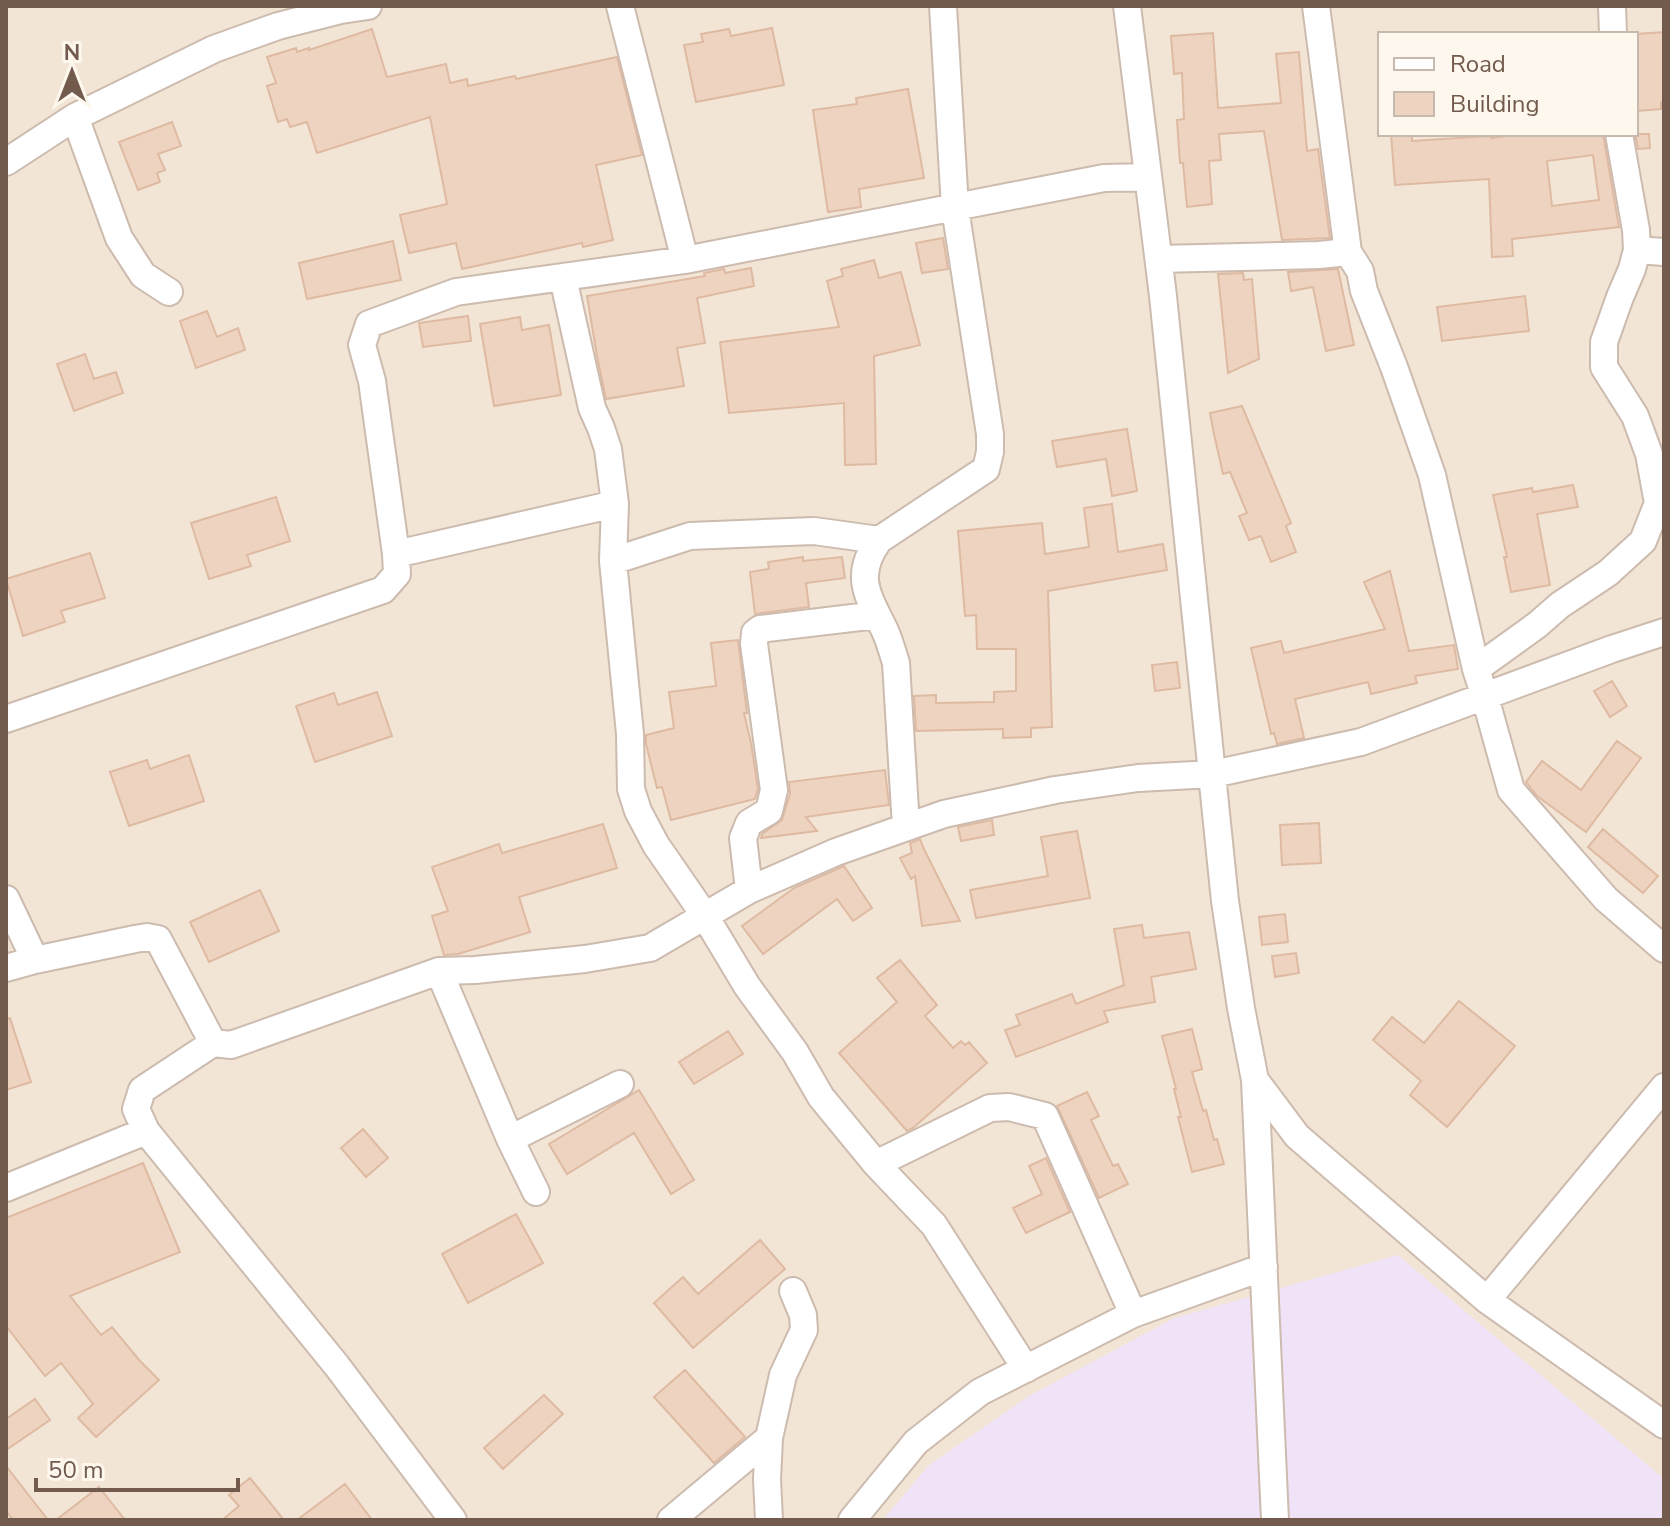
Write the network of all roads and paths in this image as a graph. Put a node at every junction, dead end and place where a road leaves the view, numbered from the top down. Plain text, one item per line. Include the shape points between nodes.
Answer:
1 (368, 6) edge
2 (620, 6) edge
3 (943, 6) edge
4 (1127, 6) edge
5 (1316, 6) edge
6 (1612, 6) edge
7 (1613, 32) edge
8 (75, 117) junction
9 (1619, 136) edge
10 (6, 162) edge
11 (1148, 177) junction
12 (955, 208) junction
13 (1637, 250) junction
14 (1348, 252) junction
15 (1664, 252) edge
16 (1159, 259) junction
17 (685, 260) junction
18 (563, 278) junction
19 (169, 292) dead end
20 (615, 504) junction
21 (879, 540) junction
22 (396, 554) junction
23 (613, 561) junction
24 (877, 615) junction
25 (1664, 632) edge
26 (1476, 669) junction
27 (1485, 697) junction
28 (6, 719) edge
29 (1213, 774) junction
30 (906, 827) junction
31 (749, 890) junction
32 (6, 899) edge
33 (705, 916) junction
34 (1664, 949) edge
35 (35, 960) junction
36 (6, 968) edge
37 (439, 971) junction
38 (213, 1043) junction
39 (1255, 1080) junction
40 (620, 1084) dead end
41 (1664, 1087) edge
42 (146, 1131) junction
43 (510, 1139) junction
44 (876, 1164) junction
45 (6, 1188) edge
46 (536, 1192) dead end
47 (1264, 1267) junction
48 (793, 1291) dead end
49 (1487, 1300) junction
50 (1133, 1314) junction
51 (1026, 1369) junction
52 (1664, 1425) edge
53 (769, 1438) junction
54 (453, 1520) edge
55 (671, 1520) edge
56 (769, 1520) edge
57 (852, 1520) edge
58 (1275, 1520) edge

1 - 8 street via 278,26 214,49
2 - 17 street
3 - 12 street
4 - 11 street
5 - 14 street
6 - 7 street
8 - 10 street
8 - 19 street via 119,238 143,275
9 - 13 street
11 - 12 street via 1104,178
11 - 16 street
12 - 17 street
12 - 21 street via 990,452 986,469
13 - 15 street
13 - 26 street via 1604,342 1604,367 1635,416 1658,503 1643,541 1608,573
14 - 16 street
14 - 26 street via 1360,271 1432,475
16 - 29 street
17 - 18 street
18 - 20 street via 592,408 608,449
18 - 22 street via 456,292 369,324 362,345 372,381
20 - 22 street
20 - 23 street
21 - 23 street via 814,531 690,536
21 - 24 street via 865,565 864,585
22 - 28 street via 397,574 383,590
23 - 33 street via 631,789 656,845
24 - 30 street via 896,663
24 - 31 street via 755,633 774,790 769,811 749,823 743,838
25 - 27 street
26 - 27 street
27 - 29 street via 1361,742
27 - 34 street via 1511,790 1606,899
29 - 30 street via 1055,790
29 - 39 street via 1225,901
30 - 31 street
31 - 33 street
32 - 35 street
33 - 37 street via 650,948
33 - 44 street via 821,1097
35 - 36 street
35 - 38 street via 158,939
37 - 38 street via 231,1045
37 - 43 street
38 - 42 street via 142,1090 136,1109
39 - 47 street
39 - 49 street via 1297,1136
40 - 43 street
41 - 49 street
42 - 45 street
42 - 54 street via 337,1366
43 - 46 street
44 - 50 street via 990,1108 1045,1116
44 - 51 street via 934,1225
47 - 50 street
47 - 58 street
48 - 53 street via 804,1330 783,1375
49 - 52 street
50 - 51 street
51 - 57 street via 980,1392 916,1442
53 - 55 street
53 - 56 street

